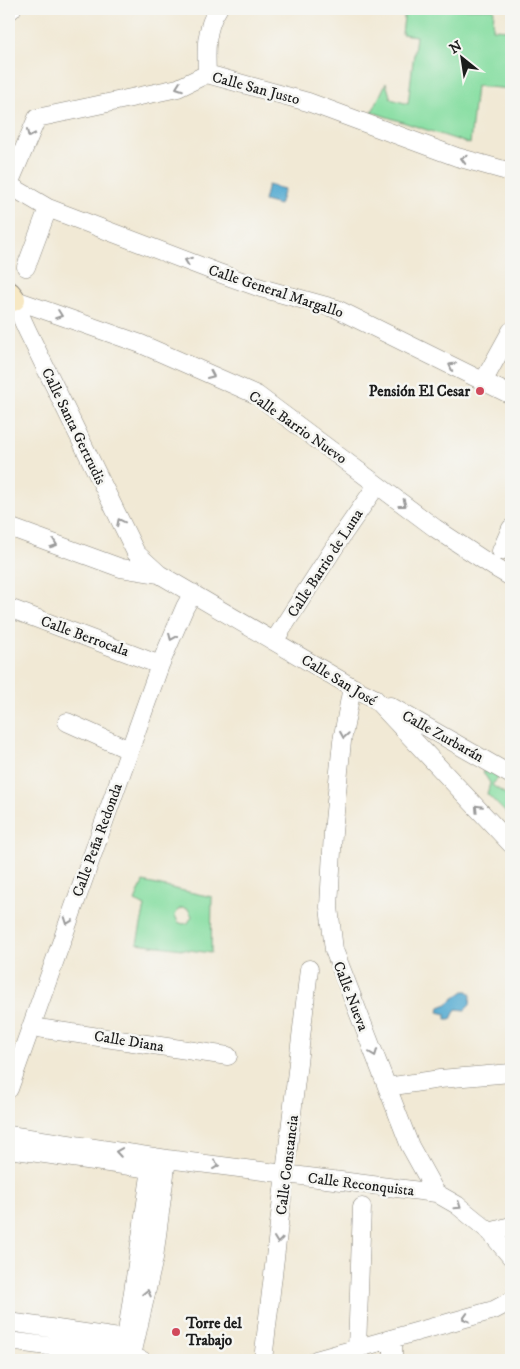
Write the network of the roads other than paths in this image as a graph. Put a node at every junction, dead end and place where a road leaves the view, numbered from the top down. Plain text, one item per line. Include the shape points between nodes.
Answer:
1 (218, 9) edge
2 (207, 74) junction
3 (511, 172) edge
4 (9, 185) edge
5 (48, 208) junction
6 (26, 267) dead end
7 (10, 298) edge
8 (511, 330) edge
9 (483, 382) junction
10 (511, 395) edge
11 (378, 485) junction
12 (9, 527) edge
13 (511, 528) edge
14 (501, 551) dead end
15 (136, 553) junction
16 (121, 568) junction
17 (159, 574) junction
18 (511, 576) edge
19 (193, 593) junction
20 (9, 608) edge
21 (274, 641) junction
22 (160, 665) junction
23 (352, 687) junction
24 (374, 698) junction
25 (67, 722) dead end
26 (129, 750) junction
27 (511, 774) edge
28 (511, 844) edge
29 (309, 969) dead end
30 (31, 1027) junction
31 (228, 1056) dead end
32 (511, 1073) edge
33 (387, 1087) junction
34 (9, 1089) edge
35 (9, 1134) edge
36 (9, 1149) edge
37 (167, 1159) junction
38 (286, 1174) junction
39 (436, 1193) junction
40 (362, 1207) dead end
41 (511, 1226) edge
42 (490, 1232) junction
43 (511, 1257) edge
44 (511, 1301) edge
45 (9, 1322) edge
46 (393, 1339) junction
47 (9, 1341) edge
48 (357, 1349) junction
49 (135, 1359) edge
50 (263, 1360) edge
51 (316, 1360) edge
52 (393, 1360) edge

1 - 2 street via 206,44
3 -> 2 street, Calle San Justo via 457,157 308,102
2 -> 4 street, Calle San Justo via 178,88 37,118
4 - 5 street, Calle General Margallo
5 - 6 street
9 -> 5 street, Calle General Margallo via 337,309 261,288
7 -> 11 street, Calle Barrio Nuevo via 141,344 257,395
15 -> 7 street, Calle Santa Gertrudis
8 - 9 street
9 - 10 street, Calle General Margallo
11 -> 18 street, Calle Barrio Nuevo via 435,528
11 - 21 street, Calle Barrio de Luna
12 -> 16 street
13 - 14 street
15 - 16 street via 129,566
15 - 17 street, Calle Santa Gertrudis
16 - 17 street
17 - 19 street, Calle San José
19 - 21 street, Calle San José
19 -> 22 street, Calle Peña Redonda
20 - 22 street, Calle Berrocala
21 - 23 street, Calle San José
22 - 26 street, Calle Peña Redonda
23 - 24 street, Calle San José
23 -> 33 street, Calle Nueva via 342,741 329,907 334,950
24 - 27 street, Calle Zurbarán
28 -> 24 street, Calle San José
25 - 26 street
26 -> 30 street, Calle Peña Redonda
29 - 38 street, Calle Constancia
30 - 31 street, Calle Diana
30 - 34 street, Calle Peña Redonda
32 - 33 street
33 - 39 street, Calle Nueva via 410,1146
37 -> 35 street, Calle Reconquista
36 - 45 street via 151,1169 126,1339
37 -> 38 street, Calle Reconquista
49 -> 37 street via 154,1258
38 - 39 street, Calle Reconquista
38 -> 50 street, Calle Constancia
39 -> 42 street via 457,1205
40 - 48 street
41 - 42 street
42 - 43 street
44 -> 46 street via 494,1310
46 - 48 street
46 - 52 street
47 - 49 street
48 - 51 street

